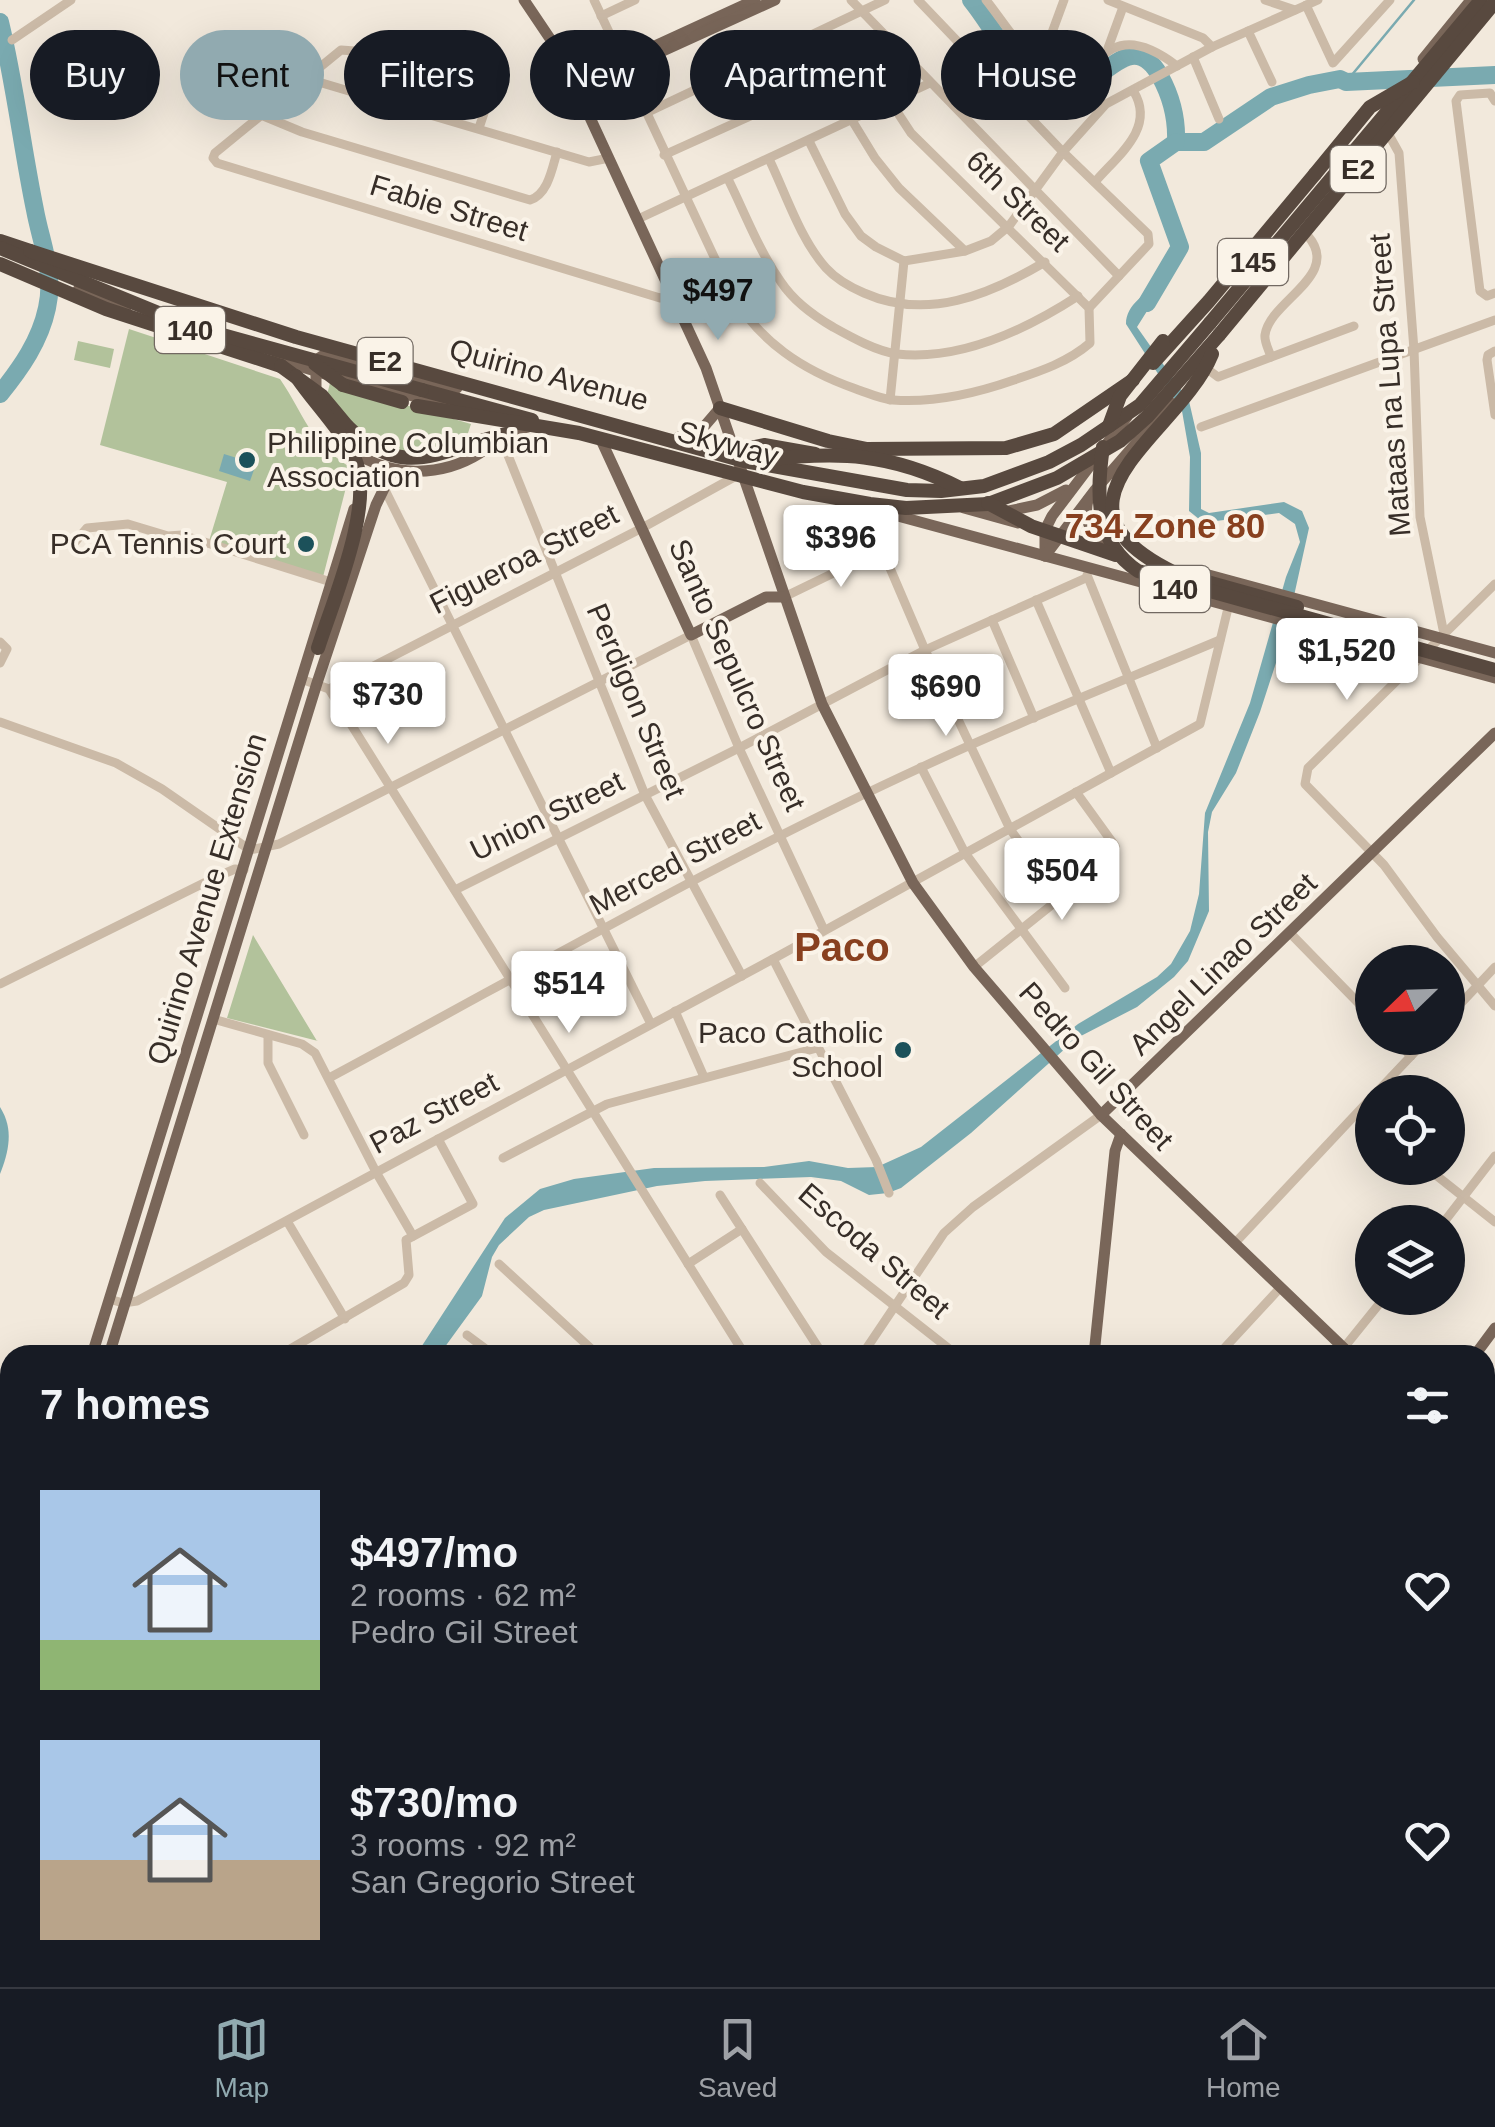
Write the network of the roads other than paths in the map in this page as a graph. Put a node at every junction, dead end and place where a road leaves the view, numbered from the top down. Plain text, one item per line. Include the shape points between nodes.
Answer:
1 (71, 0) edge
2 (524, 0) edge
3 (594, 0) edge
4 (635, 0) edge
5 (755, 0) edge
6 (775, 0) edge
7 (852, 0) edge
8 (885, 0) edge
9 (918, 0) edge
10 (986, 0) edge
11 (1064, 0) edge
12 (1108, 0) edge
13 (1150, 0) edge
14 (1265, 0) edge
15 (1390, 0) edge
16 (1471, 0) edge
17 (1481, 0) edge
18 (1314, 2) edge
19 (1495, 5) edge
20 (1123, 7) junction
21 (1296, 10) junction
22 (860, 12) junction
23 (1145, 15) junction
24 (601, 16) junction
25 (544, 30) edge
26 (607, 30) edge
27 (1011, 30) edge
28 (1053, 30) edge
29 (1248, 31) junction
30 (1112, 37) edge
31 (12, 40) dead end
32 (670, 42) edge
33 (670, 45) edge
34 (1112, 48) edge
35 (1212, 48) junction
36 (1193, 57) junction
37 (1450, 62) dead end
38 (324, 63) edge
39 (1419, 64) dead end
40 (1177, 66) junction
41 (1272, 82) dead end
42 (1413, 82) junction
43 (324, 83) edge
44 (930, 84) junction
45 (1430, 86) dead end
46 (921, 88) edge
47 (1398, 89) dead end
48 (1134, 92) junction
49 (1494, 98) edge
50 (670, 102) edge
51 (1219, 119) dead end
52 (255, 120) edge
53 (273, 120) edge
54 (591, 120) edge
55 (649, 120) edge
56 (903, 120) edge
57 (851, 121) junction
58 (479, 128) junction
59 (1390, 135) junction
60 (808, 141) junction
61 (557, 152) junction
62 (1062, 152) junction
63 (664, 155) junction
64 (609, 158) junction
65 (769, 160) junction
66 (728, 179) junction
67 (1094, 182) junction
68 (1037, 190) junction
69 (685, 198) junction
70 (1279, 216) junction
71 (638, 220) junction
72 (1009, 226) junction
73 (1308, 236) junction
74 (0, 242) edge
75 (30, 248) junction
76 (966, 252) junction
77 (904, 261) junction
78 (0, 262) edge
79 (1044, 262) junction
80 (1119, 276) junction
81 (67, 285) junction
82 (1495, 293) edge
83 (673, 295) junction
84 (1078, 296) junction
85 (900, 306) junction
86 (1089, 308) junction
87 (1495, 320) edge
88 (1354, 326) dead end
89 (1220, 335) junction
90 (326, 340) junction
91 (1414, 350) junction
92 (1495, 351) edge
93 (895, 354) junction
94 (319, 357) junction
95 (1271, 357) junction
96 (277, 359) junction
97 (1168, 364) dead end
98 (1202, 365) junction
99 (314, 371) junction
100 (296, 376) junction
101 (1150, 387) dead end
102 (1184, 388) dead end
103 (890, 400) junction
104 (402, 402) dead end
105 (1171, 403) dead end
106 (418, 406) dead end
107 (569, 407) junction
108 (720, 408) junction
109 (324, 416) junction
110 (1495, 416) edge
111 (532, 427) junction
112 (1201, 427) dead end
113 (579, 432) junction
114 (504, 436) junction
115 (680, 437) junction
116 (602, 442) junction
117 (899, 451) junction
118 (363, 462) junction
119 (741, 462) junction
120 (1092, 462) junction
121 (395, 464) junction
122 (1108, 474) junction
123 (1077, 481) junction
124 (384, 488) junction
125 (1088, 500) junction
126 (870, 508) junction
127 (974, 511) junction
128 (642, 528) junction
129 (1045, 530) junction
130 (1061, 534) junction
131 (75, 542) dead end
132 (1108, 547) junction
133 (882, 550) junction
134 (1045, 556) junction
135 (555, 572) junction
136 (1087, 572) junction
137 (1174, 573) junction
138 (330, 582) junction
139 (1495, 584) edge
140 (784, 597) junction
141 (1036, 600) junction
142 (1229, 604) junction
143 (992, 620) junction
144 (450, 624) junction
145 (691, 636) junction
146 (1442, 636) junction
147 (1220, 640) junction
148 (3, 644) edge
149 (318, 648) dead end
150 (924, 650) junction
151 (1495, 657) edge
152 (1420, 658) junction
153 (0, 663) edge
154 (1495, 670) edge
155 (1128, 678) junction
156 (1495, 678) edge
157 (301, 679) junction
158 (599, 682) junction
159 (323, 686) junction
160 (1079, 700) junction
161 (822, 704) junction
162 (1034, 718) junction
163 (0, 722) edge
164 (505, 730) junction
165 (1495, 733) edge
166 (970, 746) junction
167 (739, 748) junction
168 (1156, 748) junction
169 (920, 767) junction
170 (1111, 773) junction
171 (391, 787) junction
172 (1076, 792) junction
173 (867, 793) junction
174 (645, 795) junction
175 (1010, 829) junction
176 (782, 835) junction
177 (557, 838) junction
178 (265, 849) junction
179 (250, 850) junction
180 (965, 854) junction
181 (1371, 854) junction
182 (244, 870) junction
183 (690, 882) junction
184 (913, 883) junction
185 (455, 890) junction
186 (1061, 900) junction
187 (603, 928) junction
188 (824, 930) junction
189 (1021, 930) junction
190 (1290, 933) junction
191 (773, 959) junction
192 (974, 967) junction
193 (1495, 967) edge
194 (742, 976) junction
195 (510, 978) junction
196 (0, 984) edge
197 (1476, 987) junction
198 (1065, 988) dead end
199 (1465, 999) edge
200 (1355, 1000) edge
201 (1495, 1006) edge
202 (675, 1011) junction
203 (213, 1019) junction
204 (650, 1024) junction
205 (268, 1035) junction
206 (817, 1048) junction
207 (1411, 1056) edge
208 (568, 1070) junction
209 (1393, 1075) edge
210 (704, 1077) junction
211 (330, 1078) junction
212 (174, 1093) junction
213 (188, 1097) junction
214 (593, 1111) junction
215 (1101, 1115) junction
216 (1355, 1116) edge
217 (1121, 1134) junction
218 (304, 1135) dead end
219 (438, 1139) junction
220 (157, 1148) junction
221 (170, 1151) junction
222 (1495, 1156) edge
223 (502, 1158) dead end
224 (376, 1172) junction
225 (760, 1183) dead end
226 (1449, 1185) edge
227 (889, 1193) dead end
228 (720, 1195) dead end
229 (1464, 1197) junction
230 (1458, 1205) edge
231 (287, 1220) junction
232 (1495, 1222) edge
233 (742, 1229) junction
234 (410, 1238) junction
235 (1234, 1244) junction
236 (499, 1264) dead end
237 (688, 1264) junction
238 (1280, 1288) junction
239 (109, 1299) junction
240 (123, 1303) junction
241 (895, 1306) junction
242 (1372, 1315) edge
243 (346, 1319) junction
244 (467, 1335) dead end
245 (95, 1345) edge
246 (112, 1345) edge
247 (298, 1345) edge
248 (480, 1345) edge
249 (587, 1345) edge
250 (739, 1345) edge
251 (816, 1345) edge
252 (869, 1345) edge
253 (944, 1345) edge
254 (1095, 1345) edge
255 (1227, 1345) edge
256 (1336, 1345) edge
257 (1350, 1345) edge

1 - 31 street
2 - 25 main road, Pedro Gil Street
3 - 24 street
4 - 24 street
5 - 32 main road
6 - 33 main road
7 - 22 street
8 - 22 street
9 - 62 street
10 - 27 street
11 - 28 street
12 - 20 street
13 - 23 street
14 - 21 street
15 - 18 street via 1332,63
16 - 39 main road
17 - 42 highway, Skyway / E2
18 - 21 street
19 - 37 main road
19 - 89 highway, Skyway / E2
20 - 23 street
20 - 30 street
21 - 29 street
22 - 44 street
22 - 50 street
23 - 35 street
24 - 26 street
29 - 35 street
29 - 41 street
34 - 40 street via 1146,46
35 - 36 street
36 - 40 street
36 - 51 street
38 - 58 street via 341,50 368,52 490,89
40 - 48 street
42 - 70 highway, bridge via 1370,107
42 - 119 highway, Skyway / E2, bridge via 1140,405 1082,445 1000,481 941,491
43 - 58 street
44 - 46 street
44 - 68 street
45 - 59 main road, 145
47 - 97 main road, 145
48 - 62 street via 1096,112
48 - 67 street via 1137,132
49 - 82 street via 1456,101 1480,291
52 - 83 street, Fabie Street via 215,152 216,163 660,298
53 - 61 street via 530,200 548,180
54 - 64 main road, Pedro Gil Street
55 - 63 street
56 - 72 street, 6th Street
57 - 60 street
57 - 63 street via 826,81
57 - 76 street via 899,188
58 - 61 street
59 - 73 main road, 145
59 - 91 street, Mataas na Lupa Street via 1399,153
60 - 65 street
60 - 77 street via 861,236
61 - 64 street via 589,162
62 - 67 street
62 - 68 street
63 - 69 street
64 - 71 main road, Pedro Gil Street
65 - 66 street
65 - 85 street via 825,268 844,284
66 - 69 street
66 - 93 street via 782,285 823,321
67 - 80 street via 1150,239
68 - 72 street
68 - 80 street
69 - 71 street
69 - 103 street via 754,327 806,368
70 - 117 highway, bridge via 1150,366 1074,423 1006,448
70 - 154 highway, bridge via 1241,250 1120,396 1102,450 1099,488 1110,544 1138,571
71 - 83 main road, Pedro Gil Street
72 - 76 street
72 - 79 street, 6th Street
73 - 95 street via 1318,251 1316,269 1268,326 1264,338
73 - 98 main road, 145
74 - 75 highway, Skyway / E2, bridge
74 - 113 highway, Skyway / E2, bridge via 190,326
75 - 90 main road, Quirino Avenue / 140, bridge
75 - 119 highway, Skyway / E2, bridge via 296,337
76 - 77 street
77 - 85 street
78 - 81 main road, Quirino Avenue / 140
78 - 100 highway, bridge via 106,309
79 - 84 street, 6th Street
79 - 85 street via 966,300
80 - 86 street
81 - 96 main road, Quirino Avenue / 140
81 - 104 highway, bridge via 292,351 343,385
83 - 108 main road, Pedro Gil Street
84 - 86 street, 6th Street
84 - 93 street via 1045,318 974,344
85 - 93 street
86 - 103 street via 1090,343 1074,356 970,393
87 - 91 street
88 - 95 street
89 - 113 highway, Skyway / E2, bridge via 1120,441 1058,478 988,504 870,504
89 - 137 highway, bridge via 1189,392 1125,467 1114,496 1115,522 1126,542
90 - 94 main road
90 - 107 main road, Quirino Avenue / 140
91 - 112 street
91 - 146 street, Mataas na Lupa Street via 1420,517
92 - 110 street via 1487,360
93 - 103 street
94 - 99 main road
94 - 107 main road via 539,408
95 - 98 street via 1218,378
96 - 99 main road, Quirino Avenue / 140
96 - 109 main road
98 - 102 main road, 145
99 - 109 main road
99 - 111 main road, Quirino Avenue / 140
100 - 121 highway, bridge
100 - 149 highway, bridge via 348,445 361,484 359,513
101 - 120 main road
105 - 122 main road
106 - 113 highway, bridge
107 - 115 main road, Quirino Avenue / 140
108 - 115 main road via 702,429
108 - 117 highway via 828,442
108 - 119 main road, Pedro Gil Street
109 - 118 main road
111 - 114 main road, Quirino Avenue / 140
111 - 116 main road, Quirino Avenue / 140
114 - 121 highway
114 - 135 street, Perdigon Street
115 - 119 main road, Quirino Avenue / 140
116 - 119 main road, Quirino Avenue / 140
116 - 128 main road, Santo Sepulcro Street
117 - 119 highway via 851,460 764,445
118 - 121 main road
118 - 124 street
118 - 138 main road, Quirino Avenue Extension
119 - 126 main road, Quirino Avenue / 140
119 - 127 main road, Quirino Avenue / 140 via 857,479
119 - 128 street, Figueroa Street
119 - 137 highway, bridge via 829,454 891,460 1043,530
119 - 140 main road, Pedro Gil Street
120 - 122 main road
120 - 123 main road
121 - 124 main road, Quirino Avenue Extension
122 - 125 main road
123 - 127 main road via 1023,509
123 - 129 main road
124 - 144 street
124 - 159 main road, Quirino Avenue Extension
125 - 130 main road
125 - 132 main road via 1088,524
126 - 133 street
126 - 134 main road, Quirino Avenue / 140
127 - 129 main road, Quirino Avenue / 140
128 - 135 street, Figueroa Street
128 - 145 main road, Santo Sepulcro Street
129 - 130 main road, Quirino Avenue / 140
129 - 134 main road
130 - 132 main road, Quirino Avenue / 140
130 - 134 main road
131 - 138 street via 86,528 128,524
132 - 146 main road, Quirino Avenue / 140
133 - 140 street
133 - 150 street
134 - 136 main road, Quirino Avenue / 140
135 - 144 street, Figueroa Street
135 - 158 street, Perdigon Street
136 - 141 street, Union Street
136 - 142 main road, Quirino Avenue / 140
136 - 155 street
137 - 151 highway
138 - 157 main road, Quirino Avenue Extension
139 - 146 street
140 - 145 main road via 766,597
140 - 161 main road, Pedro Gil Street
141 - 143 street, Union Street
141 - 160 street
142 - 147 street
142 - 152 main road, Quirino Avenue / 140
143 - 150 street, Union Street
143 - 162 street
144 - 159 street, Figueroa Street
144 - 164 street
145 - 158 street
145 - 167 street, Santo Sepulcro Street
146 - 151 main road, Quirino Avenue / 140
146 - 152 street
147 - 155 street, Merced Street
147 - 168 street, Paz Street via 1200,724
148 - 153 street
150 - 161 street, Union Street
150 - 166 street
152 - 156 main road, Quirino Avenue / 140
152 - 181 street via 1305,774 1305,784
155 - 160 street, Merced Street
155 - 168 street
157 - 159 street
157 - 179 main road, Quirino Avenue Extension
158 - 164 street
158 - 174 street, Perdigon Street
159 - 171 street
159 - 178 main road, Quirino Avenue Extension
160 - 162 street, Merced Street
160 - 170 street
161 - 167 street, Union Street
161 - 173 main road, Pedro Gil Street
162 - 166 street, Merced Street
163 - 179 street via 116,763
164 - 171 street
164 - 177 street
165 - 181 main road, Angel Linao Street
166 - 169 street, Merced Street
166 - 175 street
167 - 174 street, Union Street
167 - 176 street, Santo Sepulcro Street
168 - 170 street, Paz Street
169 - 173 street, Merced Street
169 - 180 street
170 - 172 street, Paz Street
171 - 178 street
171 - 185 street
172 - 175 street, Paz Street
172 - 186 street via 1116,851
173 - 176 street, Merced Street
173 - 184 main road, Pedro Gil Street
174 - 177 street, Union Street
174 - 183 street, Perdigon Street
175 - 180 street, Paz Street
175 - 186 street
176 - 183 street, Merced Street
176 - 188 street, Santo Sepulcro Street
177 - 185 street, Union Street
177 - 187 street
178 - 179 street
178 - 203 main road, Quirino Avenue Extension
179 - 182 main road, Quirino Avenue Extension
180 - 184 street, Paz Street
180 - 189 street
181 - 190 main road, Angel Linao Street
181 - 197 street
182 - 196 street via 214,878
182 - 212 main road, Quirino Avenue Extension
183 - 187 street, Merced Street
183 - 194 street, Perdigon Street
184 - 188 street, Paz Street
184 - 192 main road, Pedro Gil Street
185 - 195 street
186 - 189 street
187 - 195 street, Merced Street
187 - 204 street
188 - 191 street, Paz Street
189 - 192 street
189 - 198 street
190 - 200 street
190 - 215 main road, Angel Linao Street
191 - 194 street, Paz Street
191 - 206 street
192 - 215 main road, Pedro Gil Street
193 - 197 street
194 - 202 street, Paz Street
195 - 208 street
195 - 211 street, Merced Street
197 - 199 street
197 - 201 street
202 - 204 street, Paz Street
202 - 210 street
203 - 205 street
203 - 213 main road, Quirino Avenue Extension
204 - 208 street, Paz Street
205 - 211 street via 310,1048
205 - 218 street via 268,1063
206 - 210 street
206 - 227 street
207 - 209 street
208 - 214 street
208 - 219 street, Paz Street
210 - 214 street
211 - 224 street
212 - 213 main road
212 - 220 main road, Quirino Avenue Extension
213 - 221 main road, Quirino Avenue Extension
214 - 223 street
214 - 237 street
215 - 217 main road, Pedro Gil Street
215 - 241 street, Angel Linao Street via 944,1232
216 - 235 street
217 - 235 main road, Pedro Gil Street
217 - 254 main road
219 - 224 street, Paz Street
219 - 234 street via 473,1204
220 - 221 main road
220 - 239 main road, Quirino Avenue Extension
221 - 240 main road, Quirino Avenue Extension
222 - 229 street
224 - 231 street, Paz Street
224 - 234 street
225 - 241 street, Escoda Street via 826,1252
226 - 229 street
228 - 233 street
229 - 230 street
229 - 232 street
231 - 240 street, Paz Street
231 - 243 street
233 - 237 street
233 - 251 street
234 - 243 street via 408,1280
235 - 238 main road, Pedro Gil Street
236 - 249 street
237 - 250 street
238 - 255 street
238 - 256 main road, Pedro Gil Street
239 - 240 street
239 - 245 main road, Quirino Avenue Extension
240 - 246 main road, Quirino Avenue Extension
241 - 252 street, Angel Linao Street
241 - 253 street, Escoda Street
242 - 257 street
243 - 247 street
244 - 248 street

